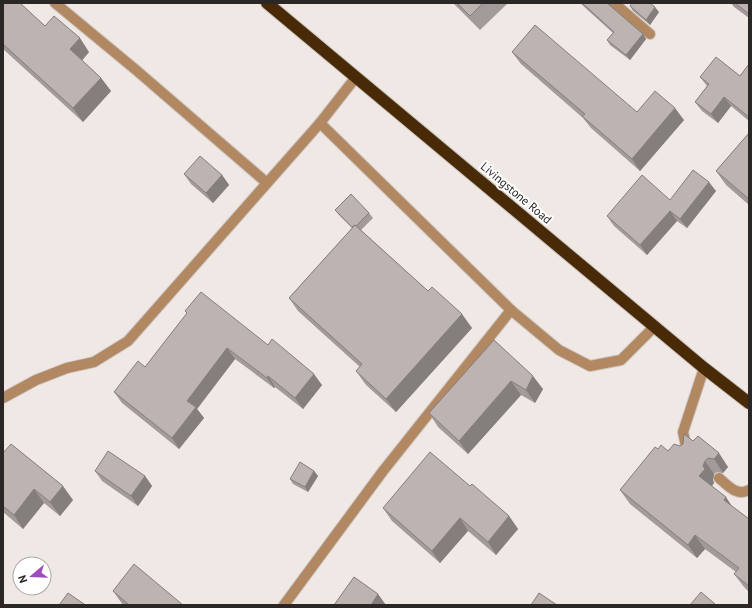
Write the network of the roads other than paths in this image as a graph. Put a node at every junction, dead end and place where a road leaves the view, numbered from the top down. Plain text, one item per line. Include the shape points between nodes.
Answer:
1 (55, 3) edge
2 (267, 3) edge
3 (614, 3) edge
4 (650, 34) dead end
5 (356, 77) junction
6 (320, 123) junction
7 (267, 183) junction
8 (511, 310) junction
9 (655, 326) junction
10 (704, 368) junction
11 (3, 398) edge
12 (749, 403) edge
13 (688, 453) edge
14 (719, 478) dead end
15 (749, 490) edge
16 (284, 605) edge

1 - 7 street
2 - 5 highway, Livingstone Road
3 - 4 street
5 - 6 street
5 - 9 highway, Livingstone Road
6 - 7 street
6 - 8 street
7 - 11 street via 128,340 94,362 67,368 36,380
8 - 9 street via 559,350 590,366 621,360
8 - 16 street via 383,471
9 - 10 highway, Livingstone Road
10 - 12 highway, Livingstone Road
10 - 13 street via 683,432
14 - 15 street via 731,489 739,492

